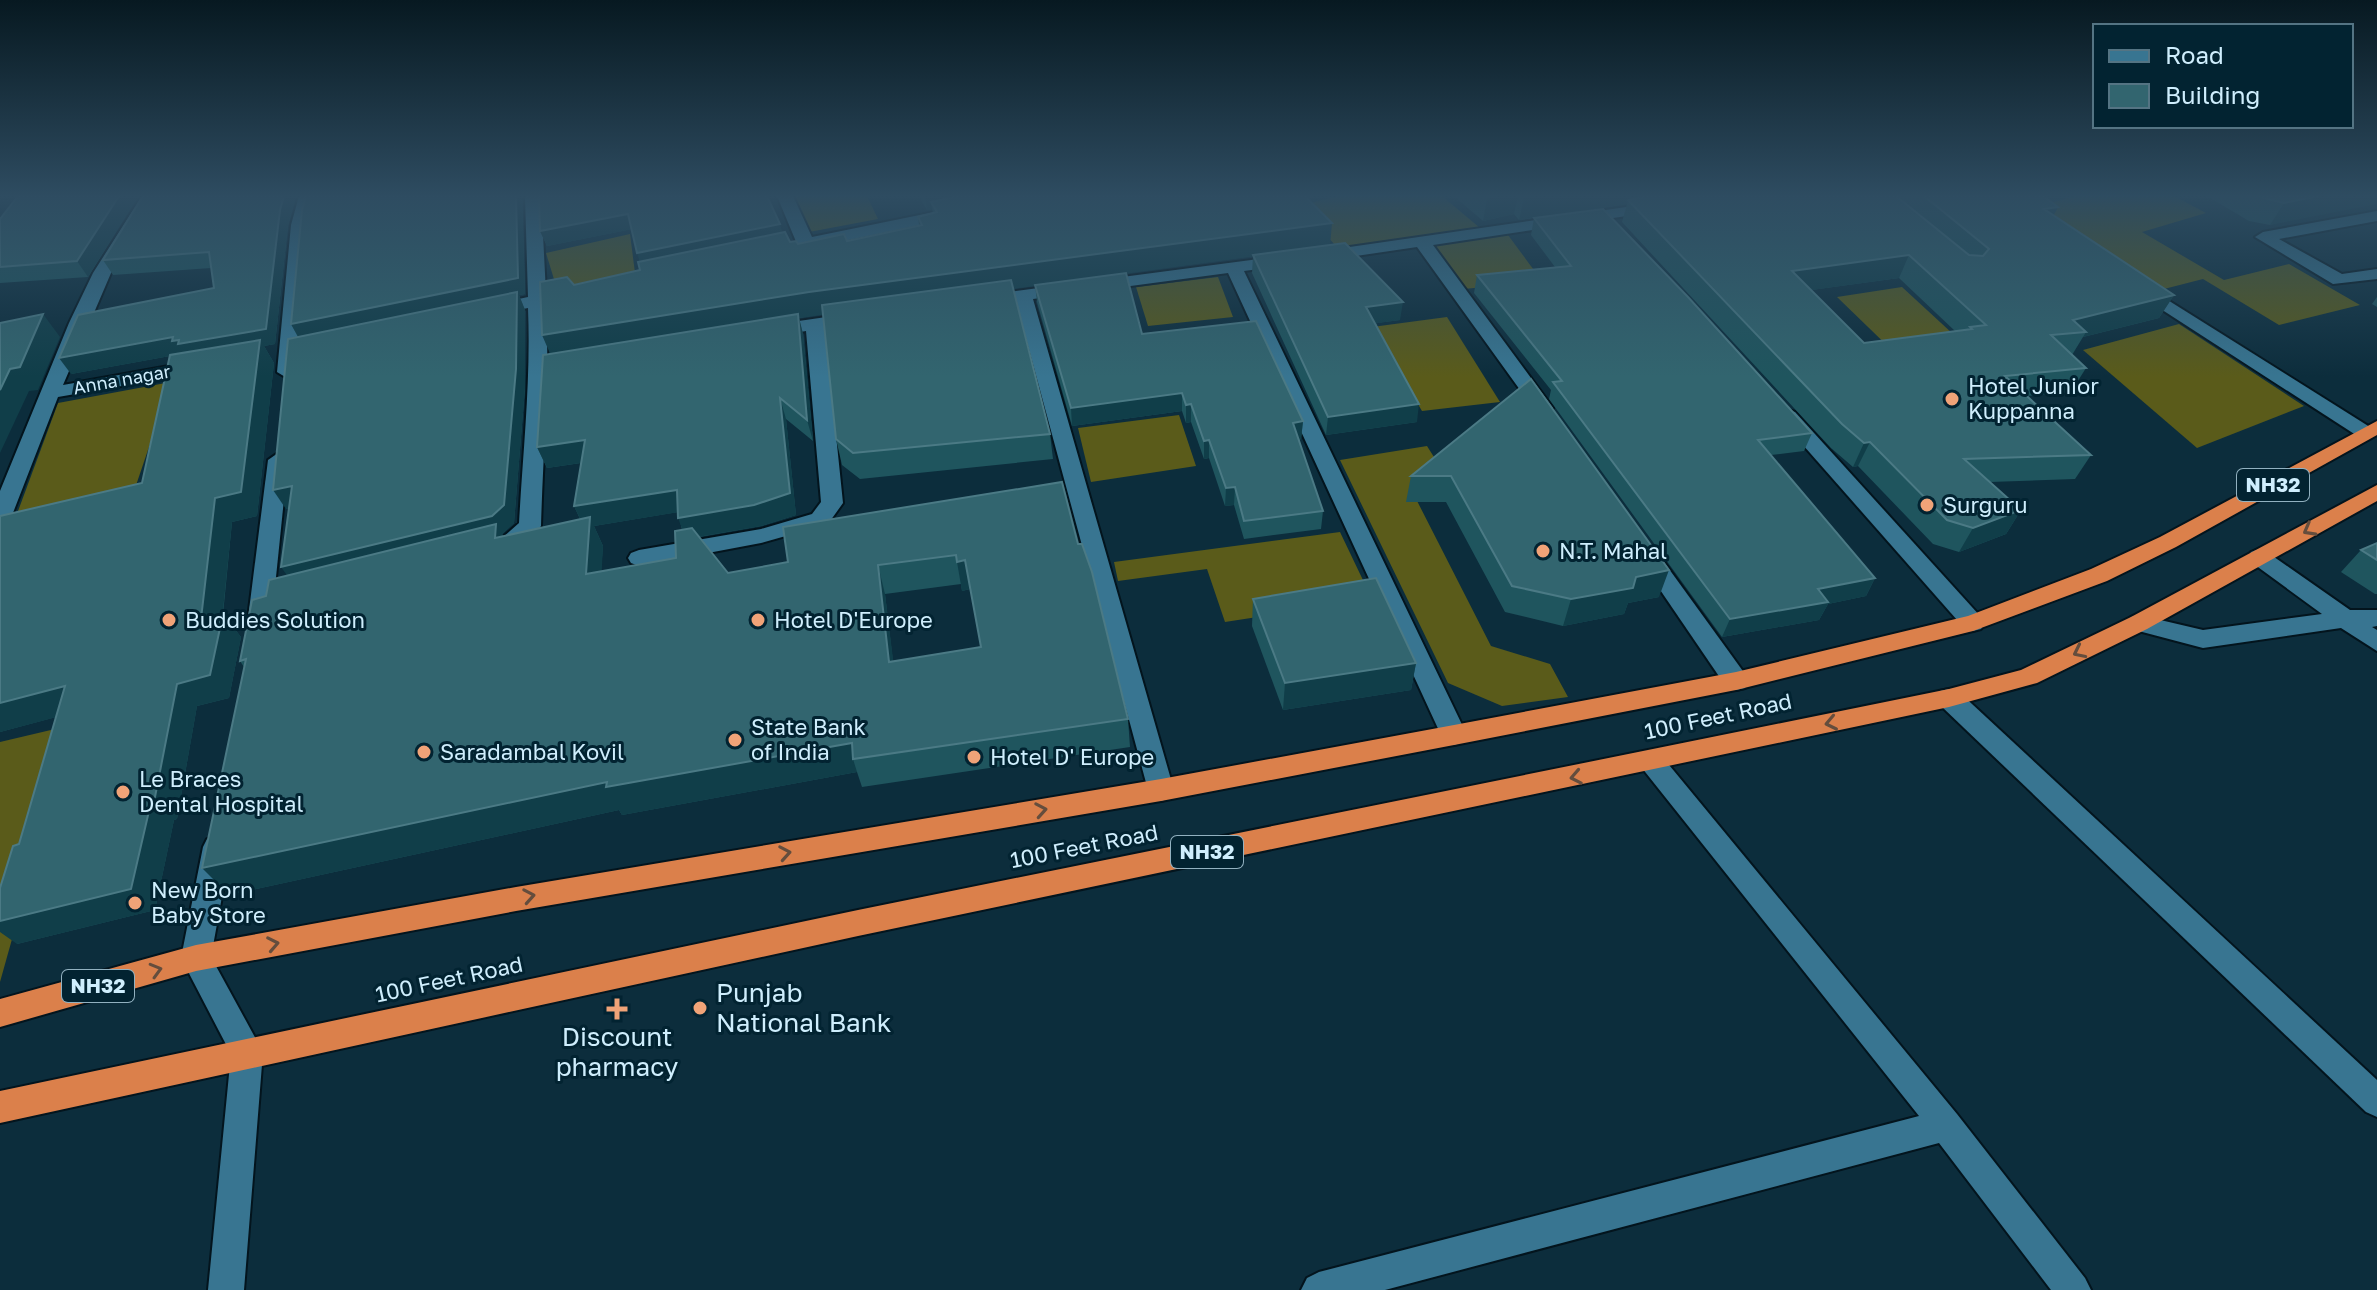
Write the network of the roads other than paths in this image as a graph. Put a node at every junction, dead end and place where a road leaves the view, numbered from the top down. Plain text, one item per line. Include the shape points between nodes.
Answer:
1 (113, 256) edge
2 (297, 256) edge
3 (534, 256) edge
4 (1316, 256) edge
5 (1432, 256) edge
6 (2297, 256) edge
7 (1234, 268) junction
8 (2377, 274) edge
9 (2119, 275) edge
10 (580, 292) edge
11 (1023, 295) junction
12 (535, 301) junction
13 (964, 303) edge
14 (474, 314) edge
15 (875, 315) edge
16 (815, 324) junction
17 (754, 334) edge
18 (214, 364) edge
19 (49, 393) junction
20 (284, 398) edge
21 (1775, 401) edge
22 (1552, 421) edge
23 (281, 430) edge
24 (2372, 430) edge
25 (2377, 492) edge
26 (0, 518) edge
27 (1635, 538) edge
28 (479, 551) edge
29 (2259, 557) junction
30 (639, 558) dead end
31 (2377, 618) edge
32 (2346, 619) junction
33 (1973, 623) junction
34 (2139, 623) junction
35 (2377, 642) edge
36 (255, 650) edge
37 (1736, 681) junction
38 (1949, 698) junction
39 (1454, 735) junction
40 (1651, 761) junction
41 (1161, 790) junction
42 (223, 820) edge
43 (196, 958) junction
44 (0, 1013) edge
45 (247, 1052) junction
46 (2377, 1101) edge
47 (0, 1107) edge
48 (1946, 1125) junction
49 (226, 1290) edge
50 (1319, 1290) edge
51 (2073, 1290) edge

1 - 19 street
2 - 20 street
3 - 12 street
4 - 7 street
5 - 22 street
6 - 8 street via 2339,280
7 - 11 street
7 - 39 street
9 - 24 street
10 - 12 street
11 - 13 street
11 - 41 street
12 - 14 street
12 - 28 street via 548,368 530,526 510,543
15 - 16 street
16 - 17 street
16 - 30 street via 832,503 820,519 761,536
18 - 19 street, Anna nagar
19 - 26 street, Anna nagar
21 - 33 street
23 - 36 street via 271,602
24 - 33 highway, 100 Feet Road / NH32 via 2182,535 2099,575
25 -> 29 highway, 100 Feet Road / NH32
27 - 37 street
29 - 32 street
29 - 34 highway, 100 Feet Road / NH32
31 - 32 street
32 - 34 street via 2203,639
32 - 35 street
33 - 37 highway, 100 Feet Road / NH32
34 -> 38 highway, 100 Feet Road / NH32 via 2028,677
37 - 39 highway, 100 Feet Road / NH32
38 -> 40 highway, 100 Feet Road / NH32
38 - 46 street
39 - 41 highway, 100 Feet Road / NH32
40 -> 45 highway, 100 Feet Road / NH32
40 - 48 street
43 -> 41 highway, 100 Feet Road / NH32
42 - 43 street
44 -> 43 highway, 100 Feet Road / NH32
43 - 45 street
45 - 47 highway, 100 Feet Road / NH32
45 - 49 street
48 - 50 street
48 - 51 street

